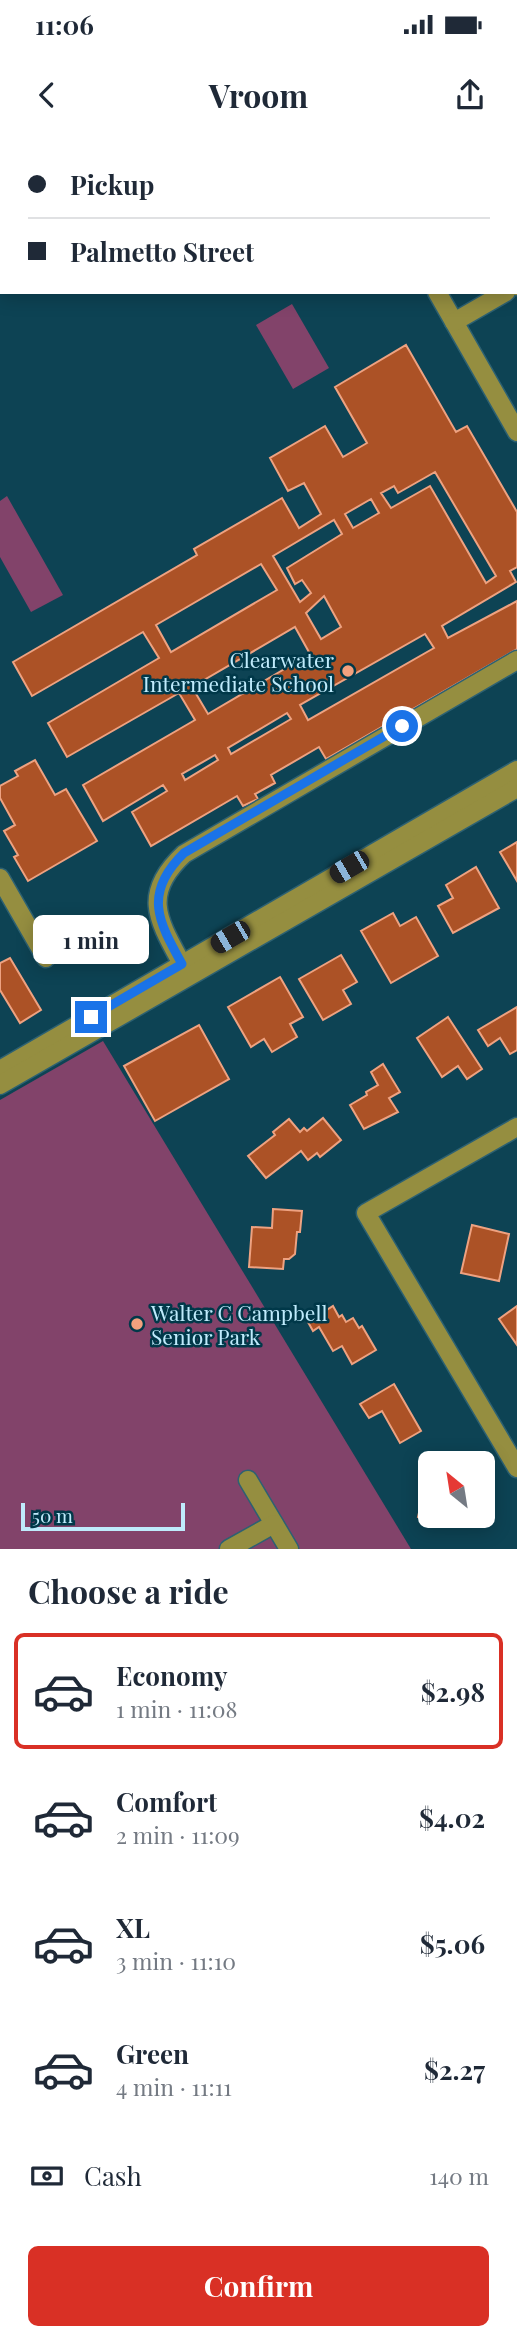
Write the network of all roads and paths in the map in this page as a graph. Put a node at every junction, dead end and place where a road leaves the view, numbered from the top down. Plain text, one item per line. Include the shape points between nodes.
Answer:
1 (438, 294) edge
2 (503, 294) edge
3 (454, 322) junction
4 (517, 432) edge
5 (517, 660) edge
6 (517, 770) edge
7 (517, 788) edge
8 (0, 878) edge
9 (46, 957) dead end
10 (182, 964) junction
11 (0, 1070) edge
12 (0, 1085) edge
13 (517, 1127) edge
14 (517, 1468) edge
15 (248, 1480) dead end
16 (274, 1524) junction
17 (229, 1549) edge
18 (289, 1549) edge

1 - 3 street
2 - 3 street
3 - 4 street
5 - 10 street via 184,853 164,875 158,898 160,920
6 - 10 street
7 - 12 street
8 - 9 street
10 - 11 street
13 - 14 street via 366,1213
15 - 16 street
16 - 17 street
16 - 18 street

